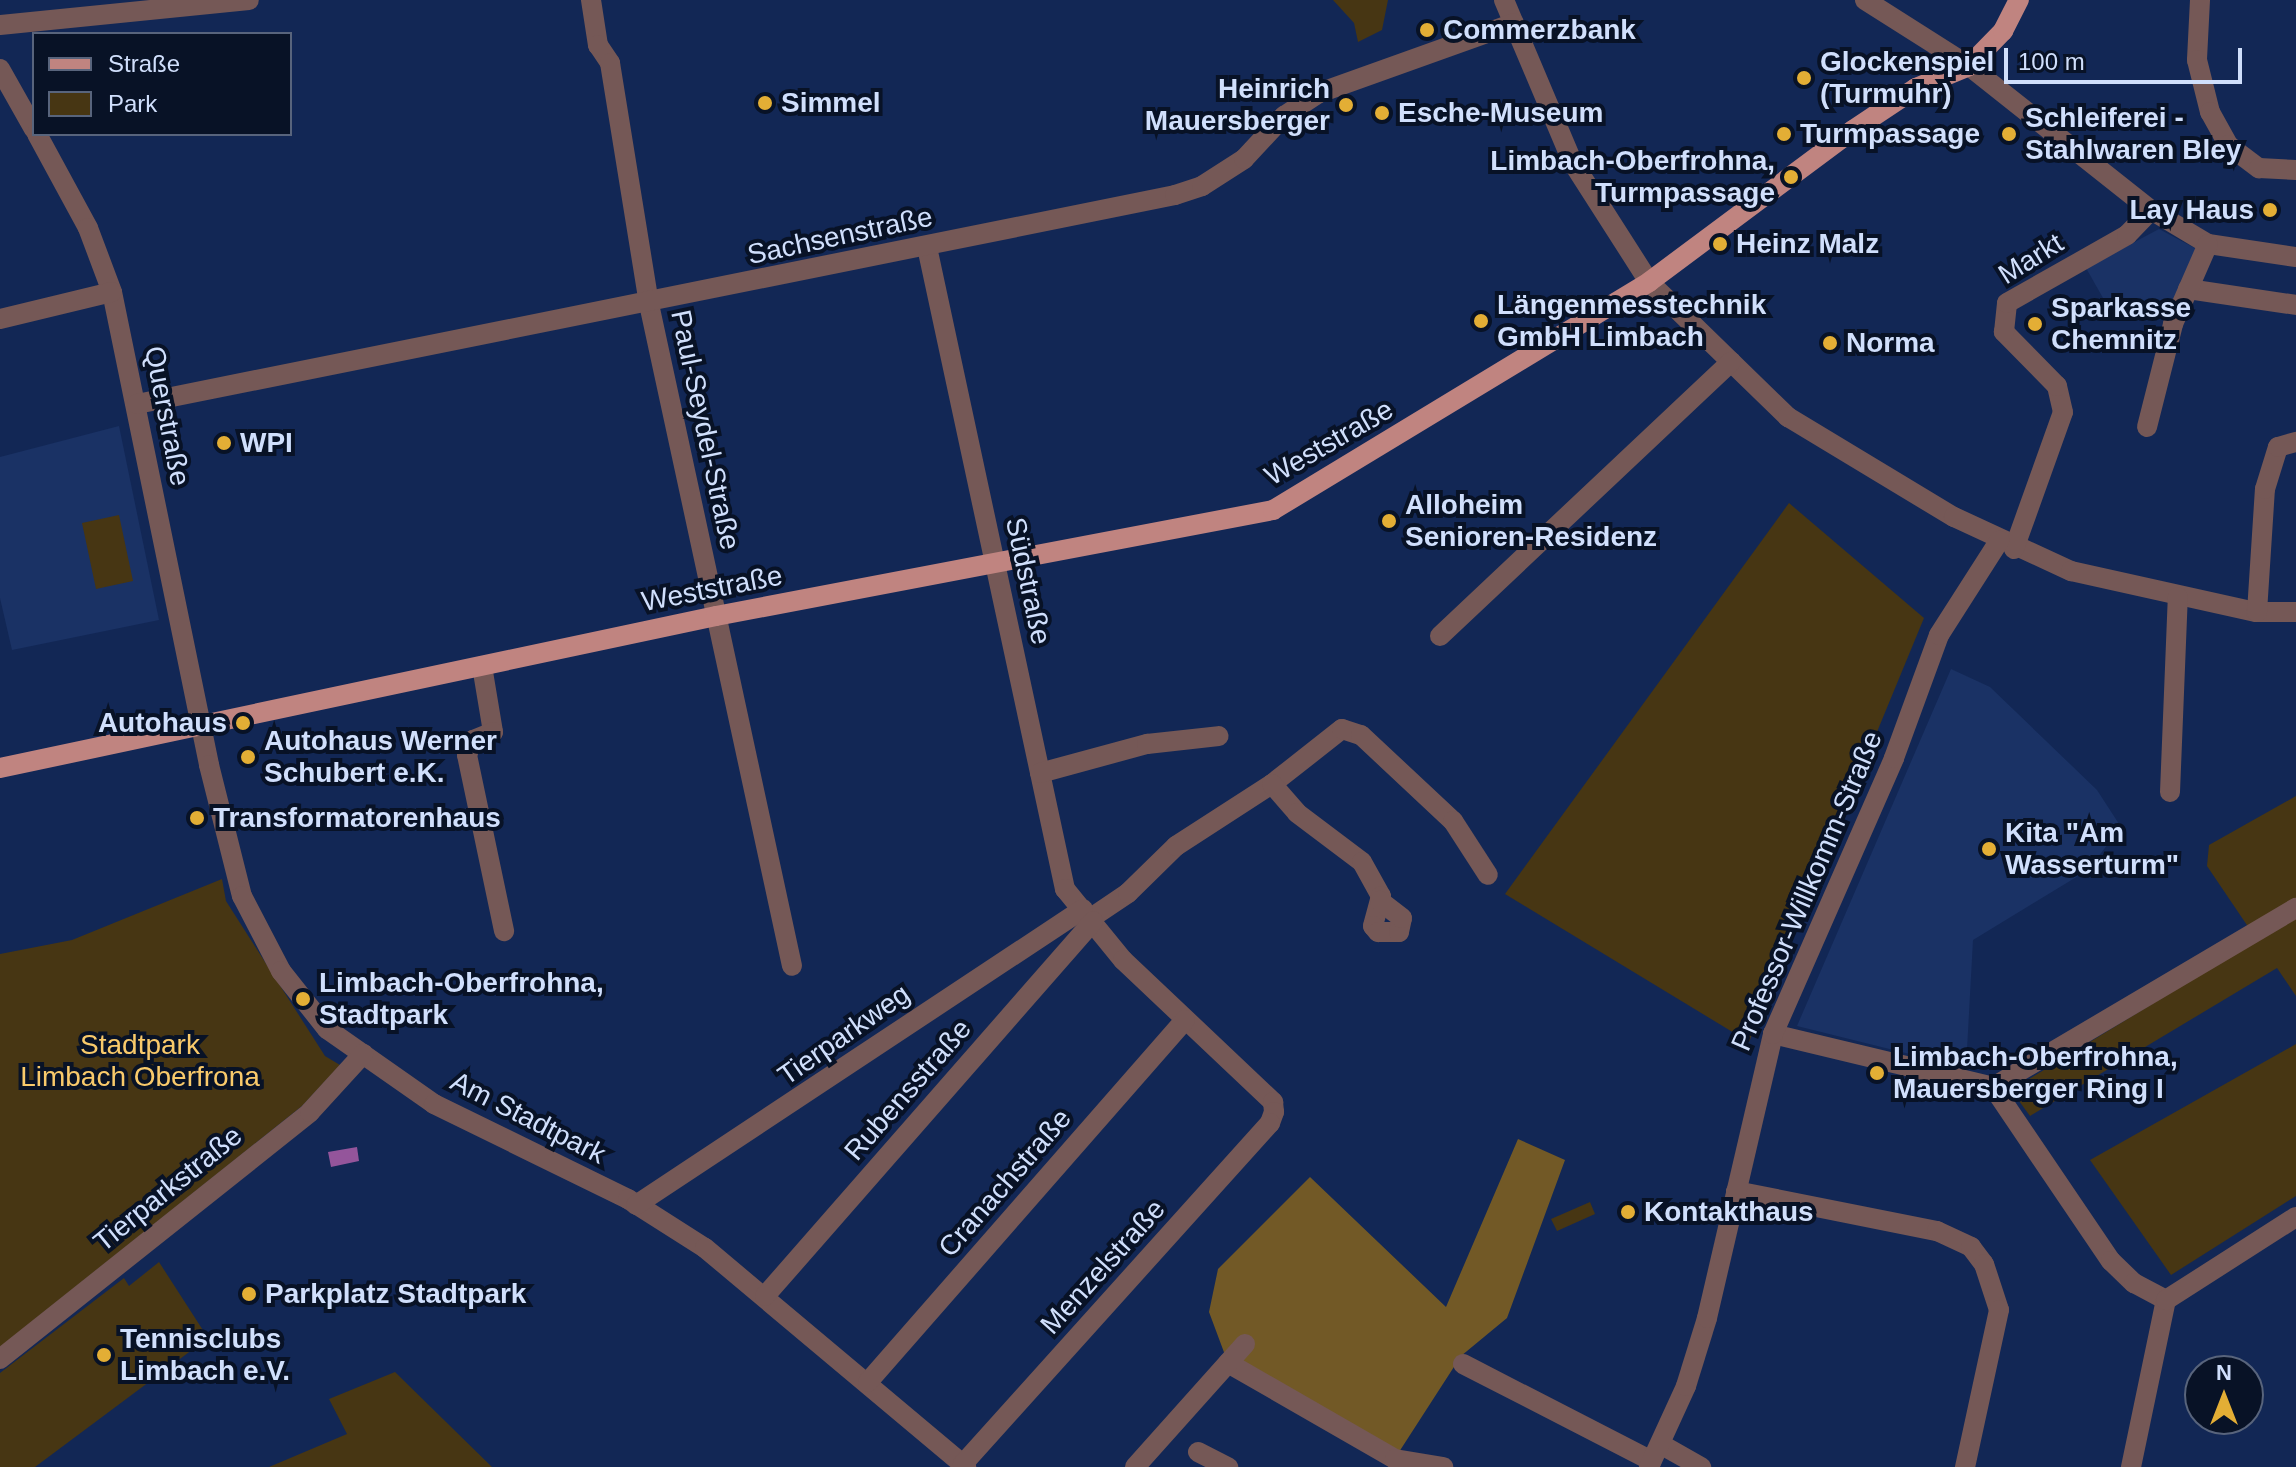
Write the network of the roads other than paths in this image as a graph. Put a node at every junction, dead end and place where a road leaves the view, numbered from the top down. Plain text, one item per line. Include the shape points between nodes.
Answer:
1 (249, 0) edge
2 (591, 0) edge
3 (1504, 0) edge
4 (1865, 0) edge
5 (2019, 0) edge
6 (2200, 0) edge
7 (1514, 23) junction
8 (0, 25) edge
9 (1969, 66) junction
10 (0, 69) edge
11 (32, 127) edge
12 (37, 136) edge
13 (2296, 170) edge
14 (2151, 210) junction
15 (2208, 244) junction
16 (927, 247) junction
17 (2296, 257) edge
18 (1649, 282) junction
19 (2188, 289) junction
20 (112, 292) junction
21 (649, 304) junction
22 (2296, 305) edge
23 (0, 319) edge
24 (1731, 362) junction
25 (137, 404) junction
26 (2147, 427) dead end
27 (2296, 442) edge
28 (2006, 545) junction
29 (995, 563) junction
30 (2178, 597) junction
31 (2257, 612) junction
32 (2296, 612) edge
33 (716, 616) junction
34 (1440, 636) dead end
35 (482, 666) junction
36 (200, 723) junction
37 (1219, 736) dead end
38 (0, 768) edge
39 (1040, 773) junction
40 (1272, 784) junction
41 (2170, 792) dead end
42 (1488, 875) dead end
43 (1380, 901) dead end
44 (2296, 908) edge
45 (1089, 916) junction
46 (504, 931) dead end
47 (792, 966) dead end
48 (1185, 1020) junction
49 (1773, 1034) junction
50 (363, 1054) junction
51 (1993, 1087) junction
52 (1273, 1102) joint
53 (1736, 1191) junction
54 (636, 1205) junction
55 (2296, 1217) edge
56 (765, 1296) junction
57 (2166, 1300) junction
58 (1245, 1344) dead end
59 (0, 1359) edge
60 (1228, 1363) junction
61 (1463, 1364) dead end
62 (868, 1382) junction
63 (1198, 1452) dead end
64 (1654, 1458) edge
65 (964, 1466) edge
66 (1135, 1467) edge
67 (1228, 1467) edge
68 (1443, 1467) edge
69 (1701, 1467) edge
70 (1965, 1467) edge
71 (2131, 1467) edge

1 - 8 street
2 - 21 street, Paul-Seydel-Straße via 598,45 610,63
3 - 7 street
4 - 9 street
5 - 9 main road via 2003,31
6 - 13 street via 2197,60 2210,112 2228,145 2259,168
7 - 16 street, Sachsenstraße via 1319,93 1284,116 1244,159 1202,186
7 - 18 street via 1573,163
9 - 14 street
9 - 18 main road, Weststraße via 1916,88 1853,130
10 - 11 street, Querstraße
12 - 20 street, Querstraße via 88,228
14 - 15 street
14 - 28 street, Markt via 2127,235 2007,303 2004,332 2057,386 2063,412
15 - 17 street
15 - 19 street
16 - 21 street, Sachsenstraße
16 - 29 street, Südstraße
18 - 24 street
18 - 29 main road, Weststraße via 1273,510
19 - 22 street
19 - 26 street via 2173,324
20 - 23 street
20 - 25 street, Querstraße
21 - 25 street, Sachsenstraße
21 - 33 street, Paul-Seydel-Straße
24 - 28 street via 1788,417
24 - 34 street
25 - 36 street, Querstraße
27 - 31 street via 2278,447 2265,489
28 - 30 street via 2071,571
28 - 49 street, Professor-Willkomm-Straße via 1939,635 1894,758
29 - 33 main road, Weststraße
29 - 39 street, Südstraße
30 - 31 street
30 - 41 street
31 - 32 street
33 - 35 main road, Weststraße
33 - 47 street, Paul-Seydel-Straße
35 - 36 main road, Weststraße
35 - 46 street via 493,732 473,740 467,755
36 - 38 main road, Weststraße
36 - 50 street, Am Stadtpark via 242,896 281,971 327,1029
37 - 39 street via 1147,744
39 - 45 street, Südstraße via 1065,889
40 - 42 street via 1342,729 1361,735 1453,821
40 - 43 street via 1297,813 1362,862 1375,878
40 - 45 street via 1176,846 1128,893
44 - 51 street
45 - 48 street, Südstraße via 1123,960
45 - 54 street, Tierparkweg
45 - 56 street, Rubensstraße
48 - 52 street, Südstraße
48 - 62 street, Cranachstraße
49 - 51 street
49 - 53 street, Professor-Willkomm-Straße
50 - 54 street, Am Stadtpark via 434,1104
50 - 59 street, Tierparkstraße via 310,1112
51 - 57 street via 2111,1261 2134,1283
52 - 65 street, Menzelstraße via 1270,1123
53 - 64 street, Professor-Willkomm-Straße via 1707,1318
53 - 70 street via 1937,1231 1971,1247 1984,1264 1999,1310
54 - 56 street, Am Stadtpark via 705,1248
55 - 57 street
56 - 62 street, Am Stadtpark
57 - 71 street
58 - 60 street
60 - 66 street
60 - 68 street via 1395,1459
61 - 64 street
62 - 65 street, Am Stadtpark
63 - 67 street
64 - 69 street

